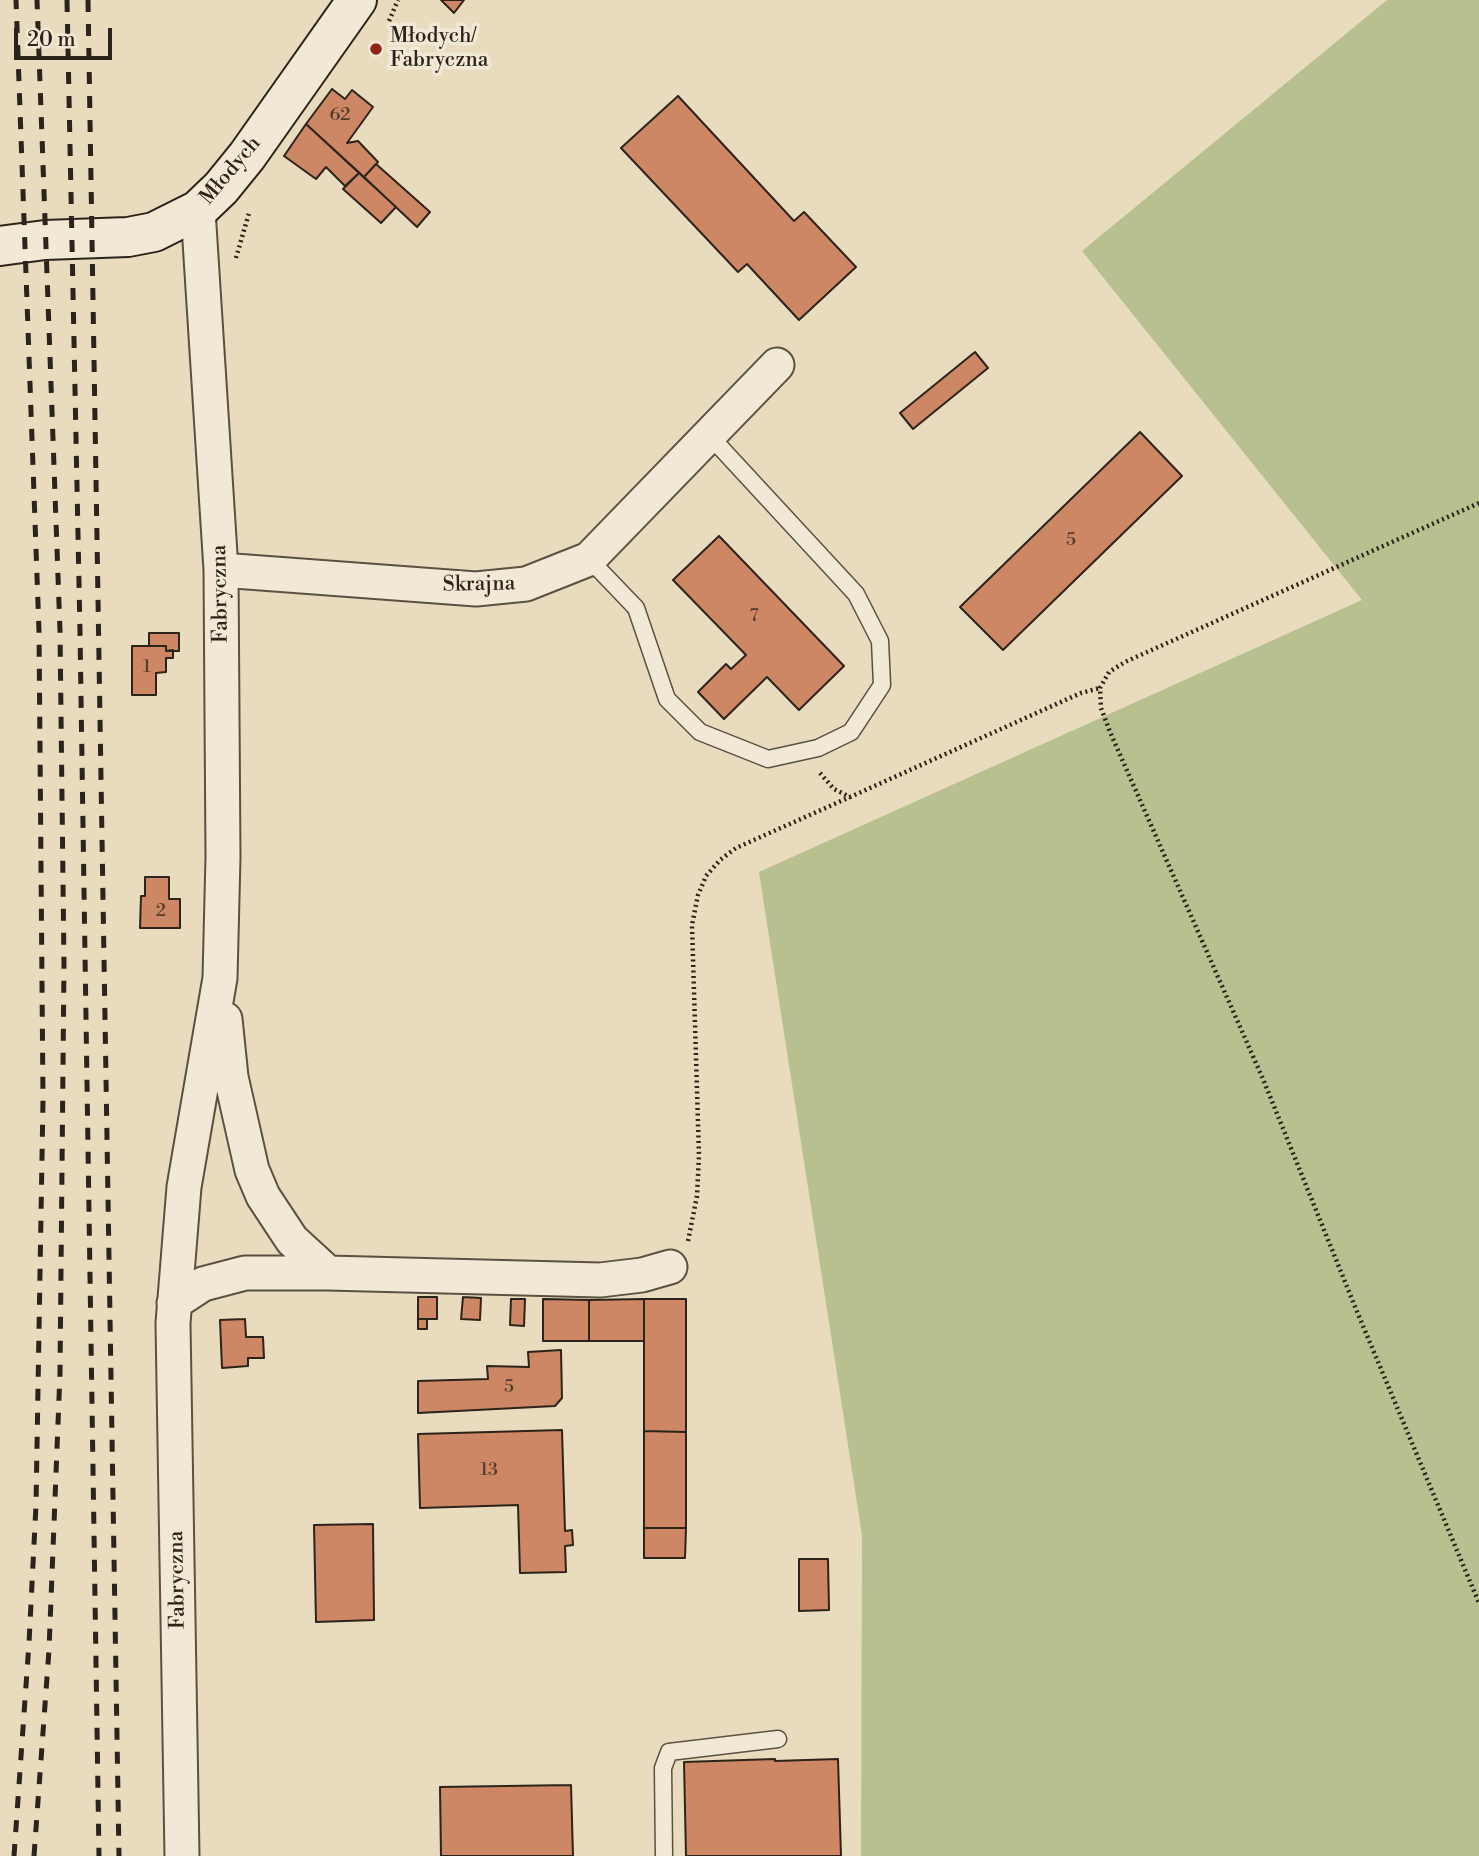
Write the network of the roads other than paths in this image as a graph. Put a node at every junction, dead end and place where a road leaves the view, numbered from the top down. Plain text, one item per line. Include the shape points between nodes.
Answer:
1 (357, 0) edge
2 (198, 210) junction
3 (0, 246) edge
4 (778, 365) dead end
5 (709, 435) junction
6 (589, 559) junction
7 (221, 570) junction
8 (220, 978) junction
9 (670, 1267) road end
10 (328, 1273) junction
11 (174, 1303) junction
12 (778, 1739) dead end
13 (182, 1856) edge
14 (664, 1856) edge

1 - 2 street, Młodych via 247,156
2 - 3 street, Młodych via 154,232 128,237
2 - 7 street, Fabryczna
4 - 5 street, Skrajna
5 - 6 street, Skrajna
5 - 6 lane via 856,594 880,641 882,685 851,732 818,748 768,759 701,732 667,699 636,608
6 - 7 street, Skrajna via 526,584 476,589
7 - 8 street, Fabryczna
8 - 10 street, Fabryczna via 231,1077 252,1170 292,1240
8 - 11 street, Fabryczna via 184,1186
9 - 10 street via 600,1280
10 - 11 street via 245,1273 203,1284
11 - 13 street, Fabryczna
12 - 14 lane via 669,1752 663,1768

